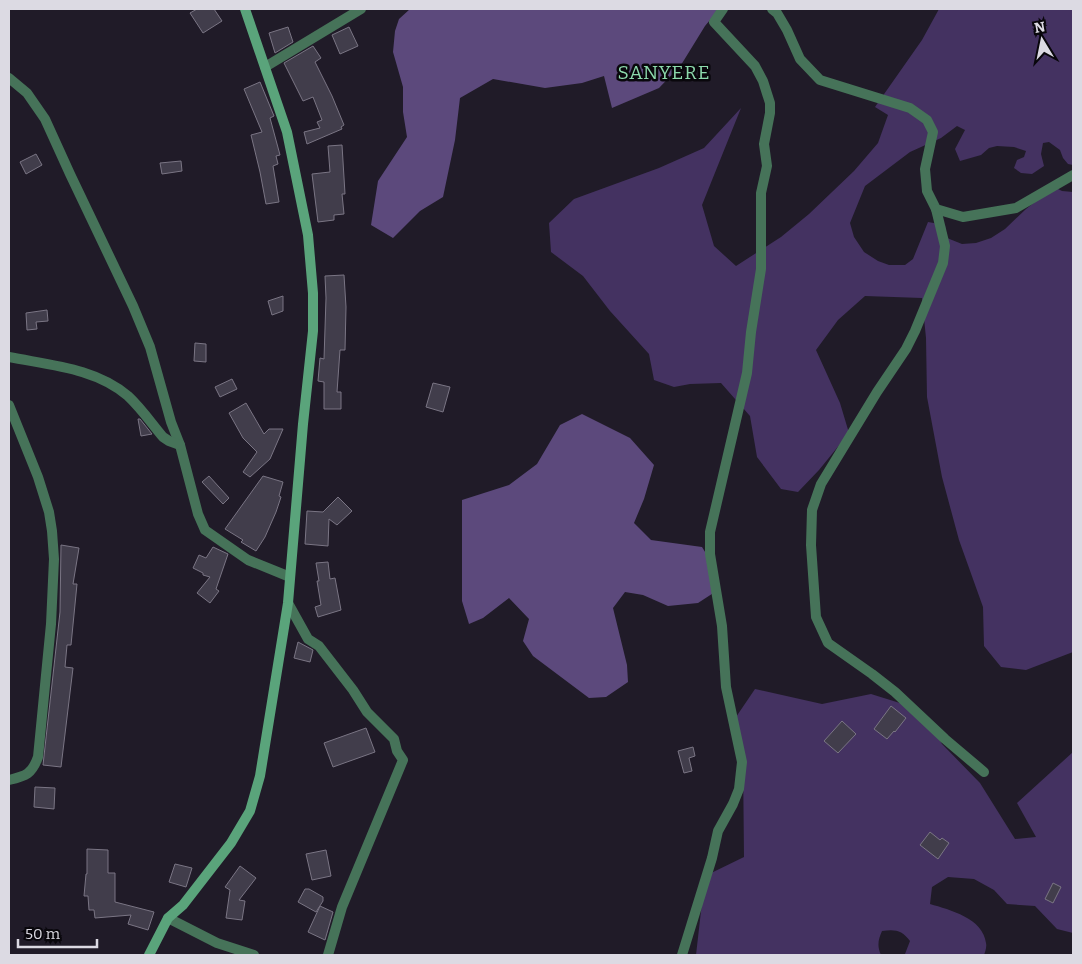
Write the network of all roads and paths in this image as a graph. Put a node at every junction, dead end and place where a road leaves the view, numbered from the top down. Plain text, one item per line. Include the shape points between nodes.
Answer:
1 (245, 9) edge
2 (361, 9) edge
3 (723, 9) edge
4 (772, 9) edge
5 (265, 66) junction
6 (9, 78) edge
7 (1073, 175) edge
8 (936, 209) junction
9 (9, 357) edge
10 (9, 405) edge
11 (180, 445) junction
12 (290, 577) junction
13 (288, 604) junction
14 (984, 772) dead end
15 (9, 780) edge
16 (168, 918) junction
17 (149, 955) edge
18 (254, 955) edge
19 (328, 955) edge
20 (682, 955) edge

1 - 5 street
2 - 5 street
3 - 20 street via 714,22 755,66 764,81 770,103 764,144 766,174 761,193 761,269 747,373 710,532 726,687 742,762 739,789 718,831
4 - 8 street via 787,30 800,59 820,80 910,108 927,120 933,132 925,169 927,191
5 - 12 street via 289,142 308,236 313,293 313,331
6 - 11 street via 27,93 45,119 122,280 150,347
7 - 8 street via 1016,208 963,217
8 - 14 street via 945,246 943,263 919,322 906,349 821,484 812,510 816,617 828,642 895,692
9 - 11 street via 75,370 104,381 128,396 163,437
10 - 15 street via 49,512 54,559 38,757 34,768 24,776
11 - 12 street via 205,530 248,560
12 - 13 street
13 - 16 street via 260,776 250,810 231,843 184,905
13 - 19 street via 308,639 319,646 367,712 394,740 403,760 342,907
16 - 17 street
16 - 18 street via 217,942

